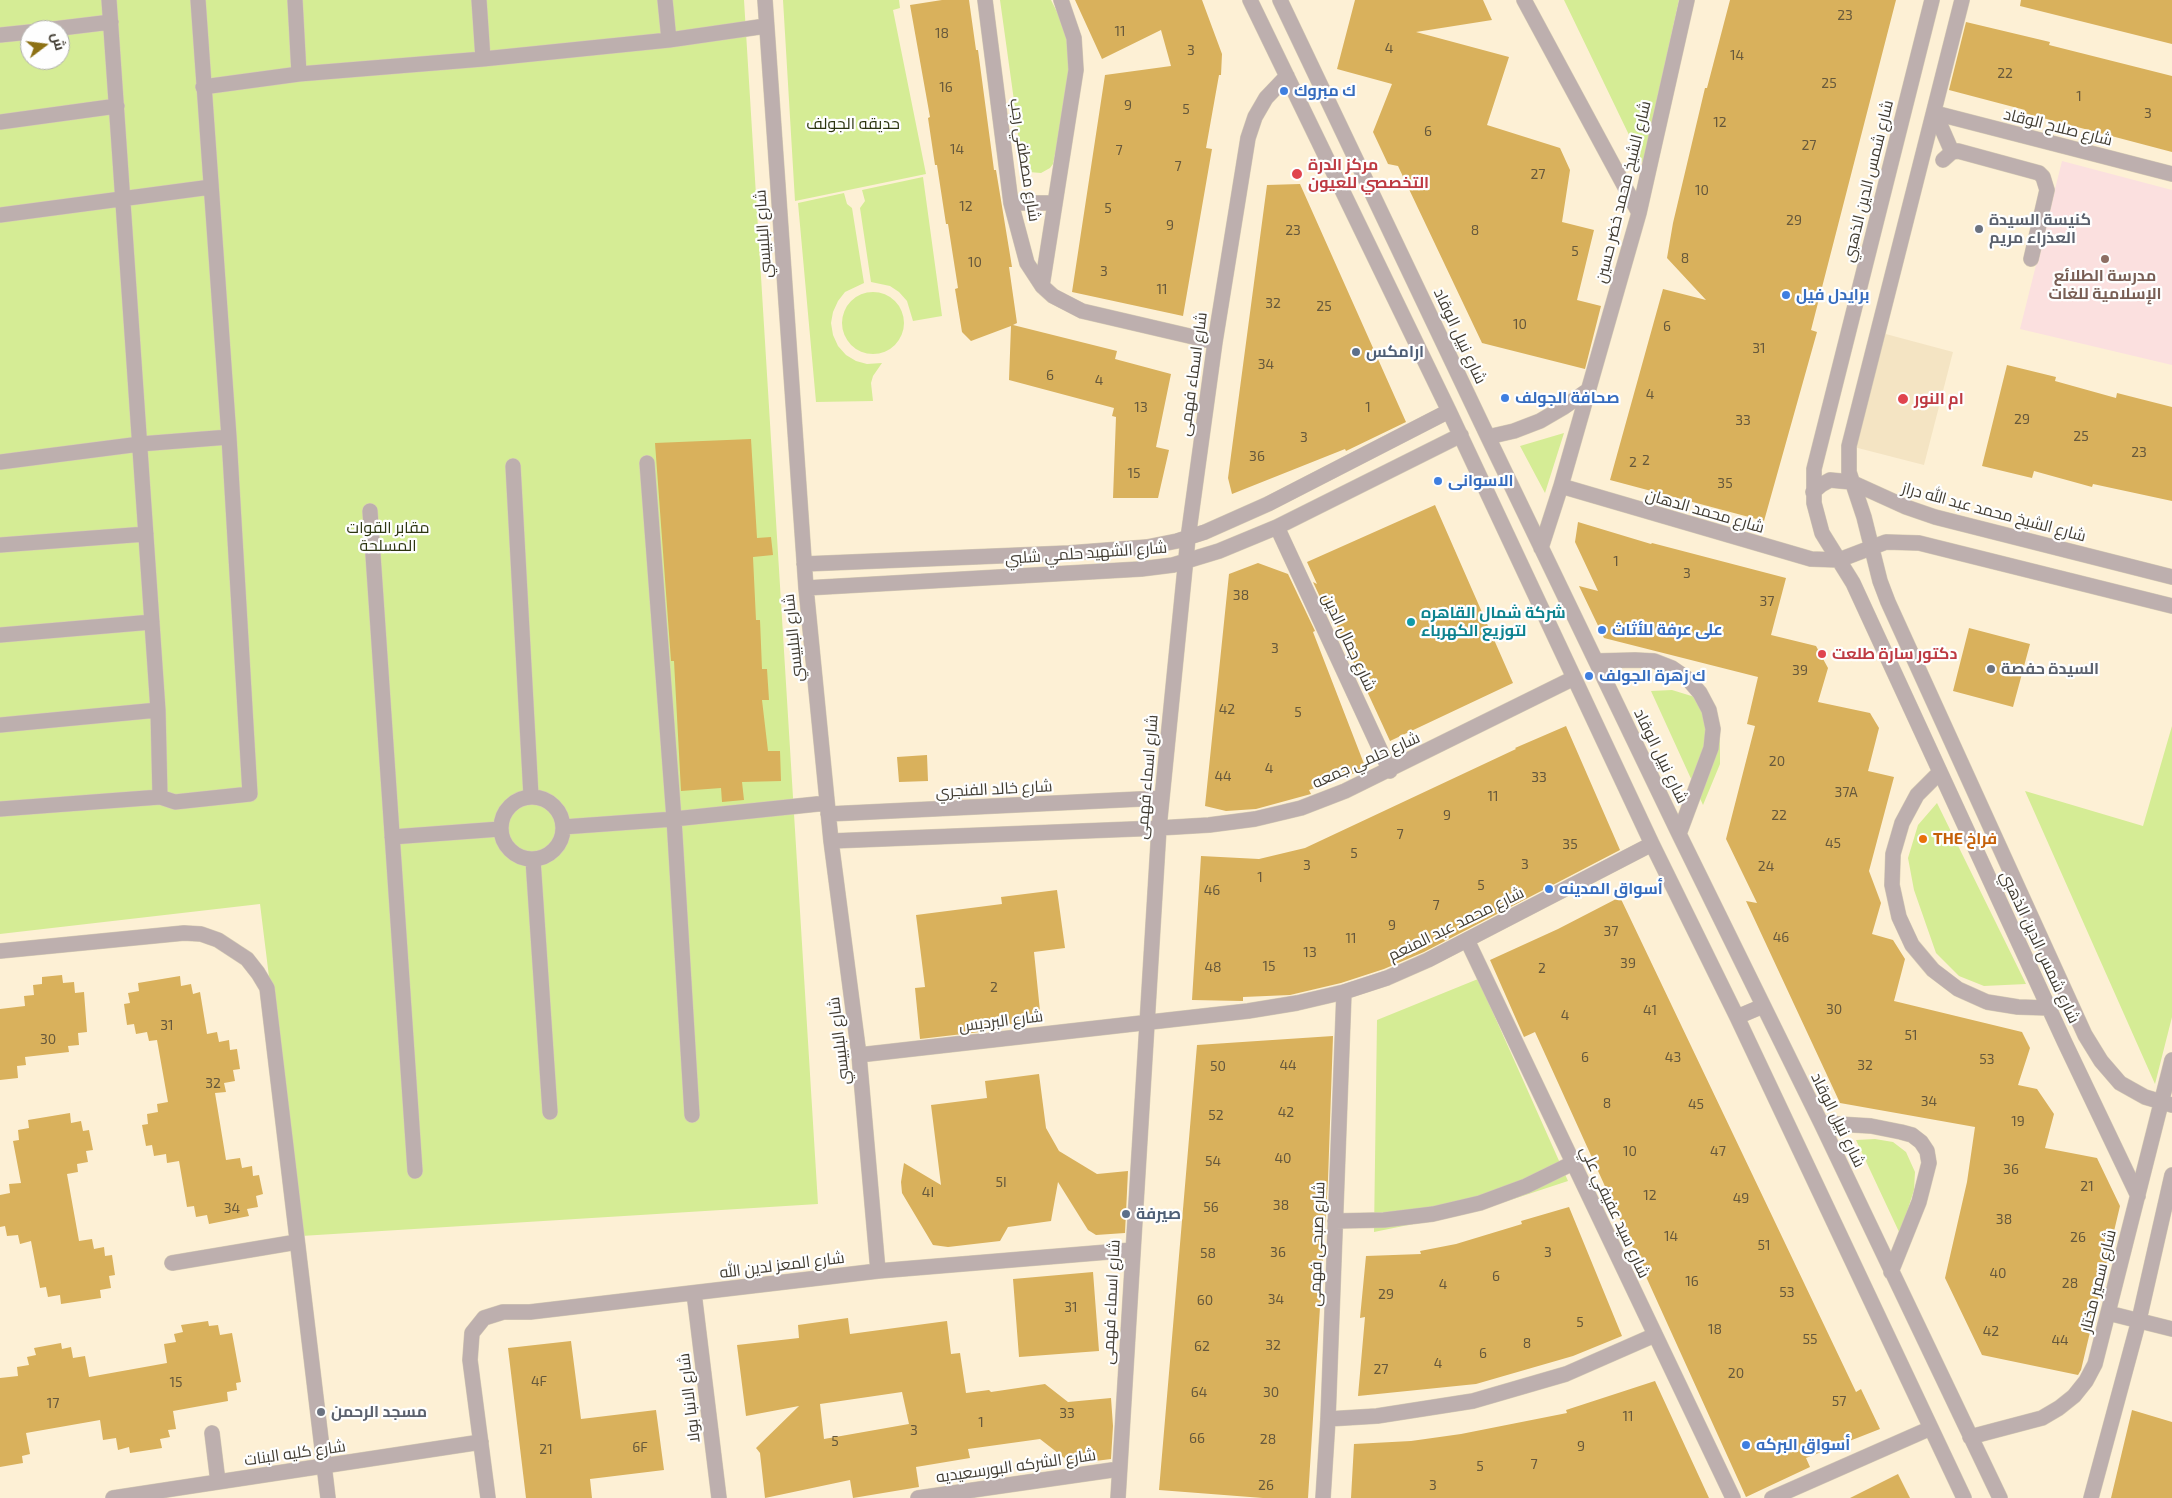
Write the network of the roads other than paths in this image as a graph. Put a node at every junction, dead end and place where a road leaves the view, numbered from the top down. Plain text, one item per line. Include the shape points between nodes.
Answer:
1 (109, 0) edge
2 (198, 0) edge
3 (295, 0) edge
4 (479, 0) edge
5 (665, 0) edge
6 (765, 0) edge
7 (985, 0) edge
8 (1061, 0) edge
9 (1250, 0) edge
10 (1280, 0) edge
11 (1524, 0) edge
12 (1687, 0) edge
13 (1932, 0) edge
14 (1962, 0) edge
15 (111, 22) junction
16 (766, 26) junction
17 (70, 27) edge
18 (20, 33) edge
19 (0, 36) edge
20 (669, 40) junction
21 (483, 59) junction
22 (299, 74) junction
23 (1287, 76) junction
24 (204, 87) junction
25 (117, 106) junction
26 (1935, 113) junction
27 (0, 122) edge
28 (2172, 174) edge
29 (211, 187) junction
30 (123, 199) junction
31 (1011, 203) junction
32 (1055, 203) junction
33 (1639, 213) junction
34 (0, 216) edge
35 (2032, 259) dead end
36 (1042, 286) junction
37 (1215, 342) junction
38 (1587, 391) junction
39 (1449, 412) junction
40 (1461, 436) junction
41 (229, 437) junction
42 (1488, 437) junction
43 (140, 444) junction
44 (0, 462) edge
45 (647, 463) dead end
46 (513, 466) dead end
47 (1851, 482) junction
48 (1561, 486) junction
49 (1813, 492) junction
50 (370, 511) dead end
51 (1276, 527) junction
52 (146, 534) junction
53 (1188, 538) junction
54 (0, 545) edge
55 (1872, 547) junction
56 (1541, 548) junction
57 (1839, 560) junction
58 (1185, 562) junction
59 (804, 564) junction
60 (2172, 577) edge
61 (806, 588) junction
62 (2172, 606) edge
63 (152, 622) junction
64 (0, 635) edge
65 (1596, 661) junction
66 (1574, 678) junction
67 (158, 710) junction
68 (0, 724) edge
69 (1390, 771) junction
70 (1940, 772) junction
71 (531, 796) junction
72 (160, 797) junction
73 (1161, 798) junction
74 (828, 809) junction
75 (0, 810) edge
76 (674, 819) junction
77 (563, 827) junction
78 (1159, 828) junction
79 (500, 829) junction
80 (1679, 834) junction
81 (392, 837) junction
82 (831, 841) junction
83 (1652, 844) junction
84 (533, 860) junction
85 (1467, 940) junction
86 (0, 950) edge
87 (1344, 992) junction
88 (1763, 1006) junction
89 (2049, 1008) junction
90 (1737, 1017) junction
91 (1146, 1021) junction
92 (2085, 1035) junction
93 (2065, 1043) junction
94 (859, 1055) junction
95 (2172, 1060) edge
96 (2167, 1103) edge
97 (550, 1112) dead end
98 (692, 1115) dead end
99 (1821, 1123) junction
100 (1573, 1163) junction
101 (414, 1171) dead end
102 (2172, 1175) edge
103 (2138, 1196) junction
104 (1335, 1221) junction
105 (296, 1242) junction
106 (1132, 1250) junction
107 (172, 1263) dead end
108 (878, 1271) junction
109 (1891, 1272) junction
110 (694, 1293) junction
111 (2108, 1313) junction
112 (2138, 1320) junction
113 (2172, 1329) edge
114 (1655, 1335) junction
115 (1328, 1419) junction
116 (1931, 1428) junction
117 (212, 1434) dead end
118 (1970, 1436) junction
119 (481, 1442) junction
120 (323, 1467) junction
121 (1119, 1469) junction
122 (218, 1482) junction
123 (113, 1498) edge
124 (328, 1498) edge
125 (488, 1498) edge
126 (719, 1498) edge
127 (918, 1498) edge
128 (1118, 1498) edge
129 (1323, 1498) edge
130 (1733, 1498) edge
131 (1772, 1498) edge
132 (1964, 1498) edge
133 (2000, 1498) edge
134 (2091, 1498) edge

1 - 15 street
2 - 24 street
3 - 22 street
4 - 21 street
5 - 20 street
6 - 16 street, شارع البلبيسي
7 - 31 street, شارع مصطفي رجب
8 - 32 street via 1074,38 1076,70
9 - 23 street
10 - 42 street, شارع نبيل الوقاد
11 - 33 street
12 - 33 street, شارع الشيخ محمد خضر حسين
13 - 49 street, شارع شمس الدين الذهبي via 1814,469
14 - 26 street, شارع شمس الدين الذهبي
15 - 17 street
15 - 25 street
16 - 20 street
16 - 59 street, شارع البلبيسي
18 - 19 street
20 - 21 street
21 - 22 street
22 - 24 street
23 - 37 street, شارع اسماء فهمى via 1266,98 1248,138
23 - 39 street
24 - 29 street
25 - 27 street
25 - 30 street
26 - 28 street, شارع صلاح الوقاد
26 - 35 street via 1948,156 1958,151 2038,173 2042,177 2047,190
26 - 47 street, شارع شمس الدين الذهبي via 1849,446
29 - 30 street
29 - 41 street
30 - 34 street
30 - 43 street
31 - 32 street
31 - 36 street, شارع مصطفي رجب via 1027,263
32 - 36 street
33 - 38 street, شارع الشيخ محمد خضر حسين
36 - 37 street, شارع مصطفي رجب via 1053,296 1082,311
37 - 53 street, شارع اسماء فهمى
38 - 42 street via 1540,421
38 - 48 street, شارع الشيخ محمد خضر حسين
39 - 40 street
39 - 53 street, شارع الشهيد حلمي شلبي via 1268,504
40 - 51 street, شارع الشهيد حلمي شلبي
40 - 66 street
41 - 43 street
41 - 72 street via 250,794 175,802
42 - 56 street, شارع نبيل الوقاد
43 - 44 street
43 - 52 street
45 - 76 street
46 - 71 street
47 - 49 street, شارع الشيخ محمد عبد الله دراز via 1830,480
47 - 55 street, شارع شمس الدين الذهبي
47 - 60 street, شارع الشيخ محمد عبد الله دراز via 1906,508 1935,517
48 - 56 street, شارع الشيخ محمد خضر حسين
48 - 57 street, شارع محمد الدهان via 1794,555 1819,561
49 - 57 street, شارع شمس الدين الذهبي via 1822,533
50 - 81 street
51 - 58 street, شارع الشهيد حلمي شلبي
51 - 69 street, شارع جمال الدين
52 - 54 street
52 - 63 street
53 - 58 street, شارع اسماء فهمى
53 - 59 street, شارع الشهيد حلمي شلبي via 1147,547
55 - 57 street
55 - 62 street via 1896,542 1932,545
55 - 92 street, شارع شمس الدين الذهبي via 1888,602
56 - 65 street, شارع نبيل الوقاد
57 - 70 street, شارع شمس الدين الذهبي via 1853,583
58 - 61 street, شارع الشهيد حلمي شلبي via 1141,569
58 - 73 street, شارع اسماء فهمى
59 - 61 street, شارع البلبيسي
61 - 74 street, شارع البلبيسي
63 - 64 street
63 - 67 street
65 - 80 street, شارع نبيل الوقاد
65 - 80 street via 1635,660 1672,668 1688,679 1709,710 1712,748
66 - 69 street, شارع حلمي جمعه
66 - 83 street
67 - 68 street
67 - 72 street
69 - 78 street, شارع حلمي جمعه via 1301,808 1255,819
70 - 89 street, شارع شمس الدين الذهبي
70 - 89 street via 1917,796 1902,823 1893,854 1892,885 1899,917 1917,951 1933,970 1958,989 1987,1002
71 - 77 street via 546,800 558,811
71 - 79 street via 515,801 504,813
72 - 75 street
73 - 74 street, شارع خالد الفنجري
73 - 78 street, شارع اسماء فهمى
74 - 76 street, شارع خالد الفنجري
74 - 82 street, شارع البلبيسي
76 - 77 street, شارع خالد الفنجري
76 - 98 street
77 - 84 street via 560,843 549,855
78 - 82 street
78 - 91 street, شارع اسماء فهمى
79 - 81 street
79 - 84 street via 505,845 517,856
80 - 88 street, شارع نبيل الوقاد
81 - 101 street
82 - 94 street, شارع البلبيسي
83 - 85 street, شارع محمد عبد المنعم
83 - 90 street
84 - 97 street
85 - 87 street, شارع محمد عبد المنعم via 1387,978
85 - 100 street, شارع سيد عفيفي علي
86 - 105 street via 184,932 218,940 247,959 267,988
87 - 91 street, شارع محمد عبد المنعم via 1258,1009
87 - 104 street, شارع صبحى فهمى
88 - 90 street
88 - 99 street, شارع نبيل الوقاد
89 - 93 street, شارع شمس الدين الذهبي
90 - 116 street
91 - 94 street, شارع البرديس
91 - 106 street, شارع اسماء فهمى
92 - 93 street
92 - 96 street, شارع شمس الدين الذهبي via 2101,1062 2120,1083 2138,1094
93 - 103 street, شارع شمس الدين الذهبي
94 - 108 street, شارع البلبيسي
95 - 96 street, شارع سمير مختار
96 - 103 street, شارع سمير مختار
99 - 109 street, شارع نبيل الوقاد
99 - 109 street via 1871,1126 1912,1135 1927,1152 1929,1163 1919,1202
100 - 104 street via 1526,1186 1433,1214
100 - 114 street, شارع سيد عفيفي علي
102 - 112 street
103 - 111 street, شارع سمير مختار
104 - 115 street, شارع صبحى فهمى
105 - 107 street
105 - 120 street
106 - 108 street, شارع المعز لدين الله
106 - 121 street, شارع اسماء فهمى
108 - 110 street, شارع المعز لدين الله
109 - 118 street, شارع نبيل الوقاد
110 - 119 street, شارع المعز لدين الله via 530,1312 503,1312 484,1318 472,1333 470,1360
110 - 126 street, شارع الانبا بولا
111 - 112 street
111 - 118 street, شارع سمير مختار via 2095,1364 2074,1396 2042,1418
112 - 113 street
112 - 134 street
114 - 115 street via 1566,1374 1473,1401 1396,1414
114 - 130 street, شارع سيد عفيفي علي
115 - 129 street, شارع صبحى فهمى
116 - 131 street
116 - 132 street
117 - 122 street
118 - 133 street, شارع نبيل الوقاد
119 - 120 street, شارع كليه البنات
119 - 125 street, شارع المعز لدين الله
120 - 122 street, شارع كليه البنات
120 - 124 street
121 - 127 street, شارع الشركه البورسعيديه
121 - 128 street, شارع اسماء فهمى
122 - 123 street, شارع كليه البنات

